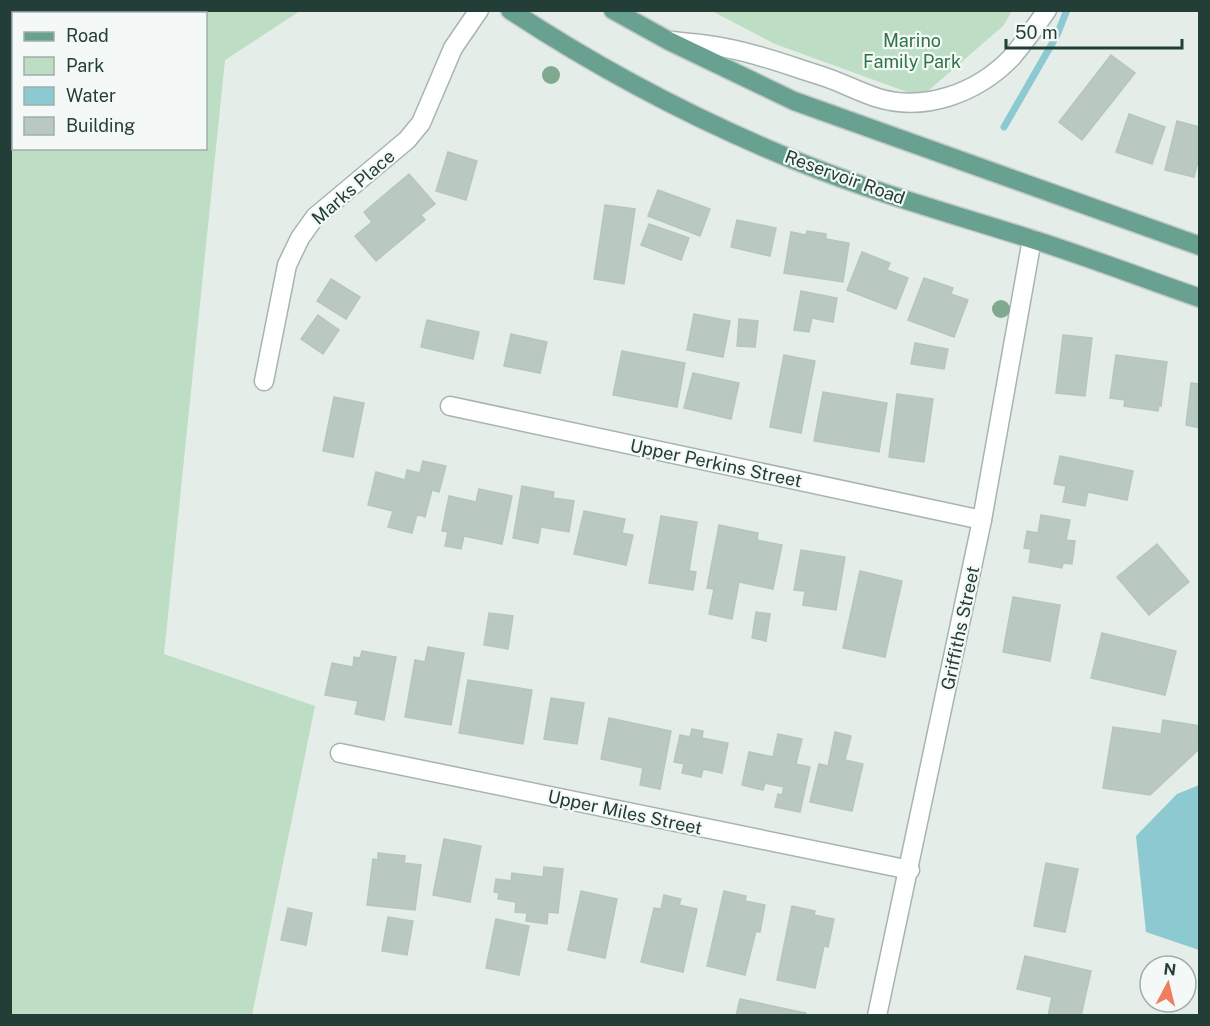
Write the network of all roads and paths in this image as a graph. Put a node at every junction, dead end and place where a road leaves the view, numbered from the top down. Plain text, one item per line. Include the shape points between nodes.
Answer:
1 (479, 10) edge
2 (510, 10) edge
3 (613, 10) edge
4 (1047, 10) edge
5 (669, 41) junction
6 (1032, 239) junction
7 (1200, 246) edge
8 (1200, 298) edge
9 (264, 381) dead end
10 (450, 406) dead end
11 (982, 520) junction
12 (340, 753) dead end
13 (910, 870) junction
14 (877, 1016) edge

1 - 9 street, Marks Place via 453,48 421,123 408,140 315,217 300,238 287,266
2 - 6 main road, Reservoir Road via 647,91 747,141 853,182
3 - 5 main road
4 - 5 street via 1012,57 987,79 939,100 922,102 877,97 735,50
5 - 7 main road via 794,101
6 - 8 main road, Reservoir Road
6 - 11 street, Griffiths Street
10 - 11 street, Upper Perkins Street
11 - 13 street, Griffiths Street
12 - 13 street, Upper Miles Street
13 - 14 street, Griffiths Street

